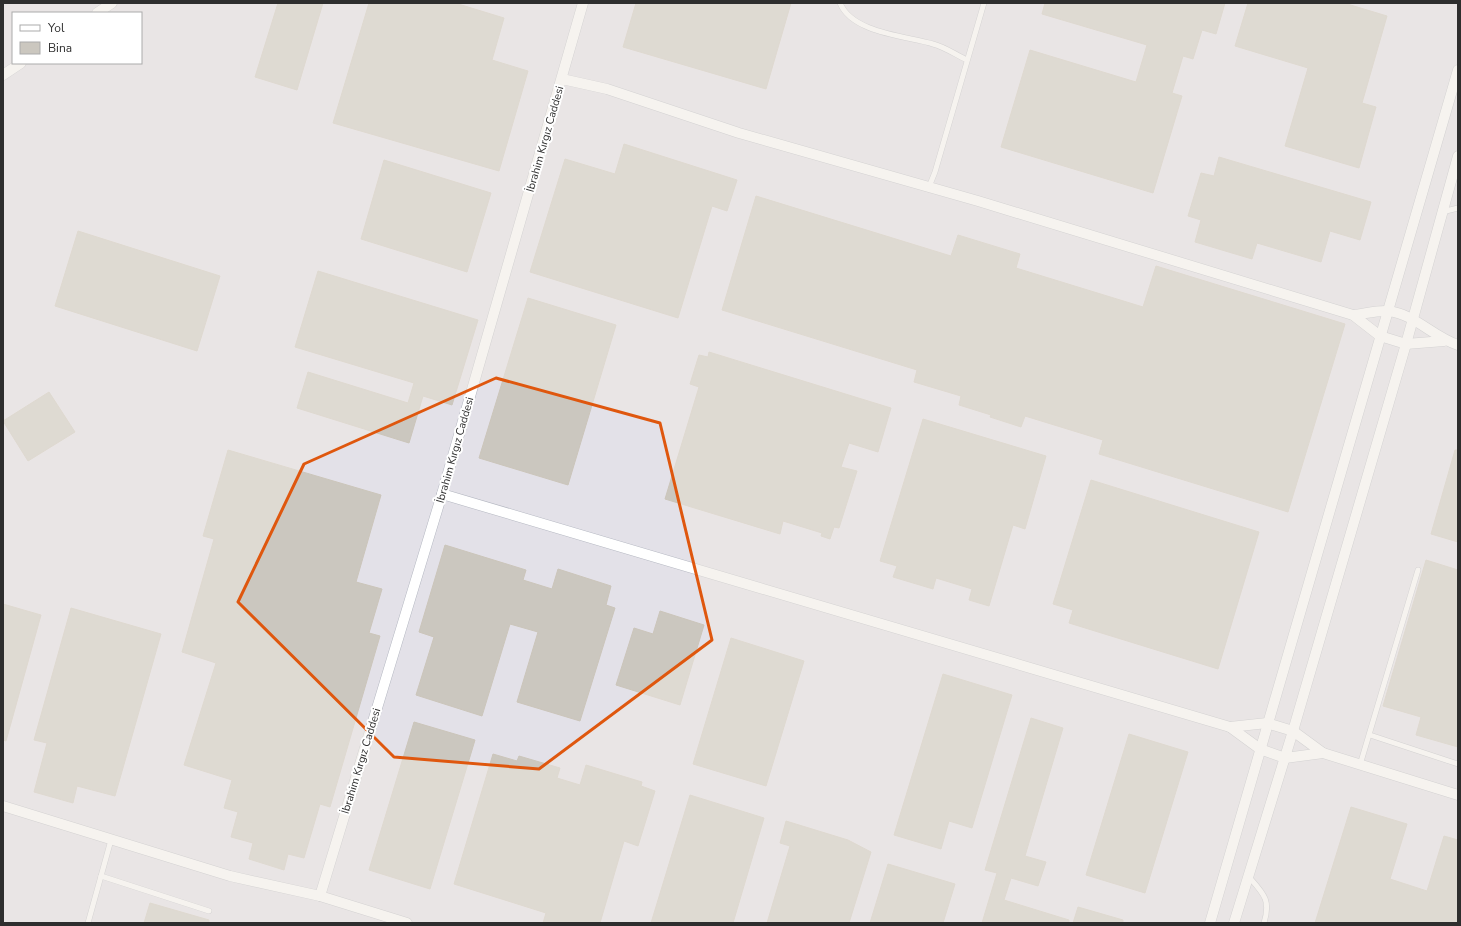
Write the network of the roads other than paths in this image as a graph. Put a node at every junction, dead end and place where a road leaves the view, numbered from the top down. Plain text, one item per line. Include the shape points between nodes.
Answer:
1 (112, 3) edge
2 (583, 3) edge
3 (840, 3) edge
4 (984, 3) edge
5 (98, 12) edge
6 (967, 60) junction
7 (20, 64) edge
8 (1458, 70) edge
9 (3, 75) edge
10 (562, 79) junction
11 (1458, 156) edge
12 (929, 187) junction
13 (1458, 208) edge
14 (1442, 212) junction
15 (1388, 311) junction
16 (1353, 315) junction
17 (1413, 319) junction
18 (1380, 336) junction
19 (1444, 340) junction
20 (1406, 344) junction
21 (1458, 345) edge
22 (442, 494) junction
23 (1418, 570) dead end
24 (1267, 723) junction
25 (1230, 727) junction
26 (1293, 731) junction
27 (1370, 735) junction
28 (1260, 749) junction
29 (1323, 753) junction
30 (1285, 758) junction
31 (1458, 764) edge
32 (1360, 765) junction
33 (1458, 795) edge
34 (3, 806) edge
35 (111, 840) junction
36 (101, 876) junction
37 (1249, 877) junction
38 (320, 896) junction
39 (209, 911) dead end
40 (389, 920) edge
41 (88, 923) edge
42 (407, 923) edge
43 (1210, 923) edge
44 (1234, 923) edge
45 (1264, 923) edge

1 - 5 street
2 - 10 street, İbrahim Kırgız Caddesi
3 - 6 lane via 844,12 873,30 935,44
4 - 6 lane
6 - 12 lane
7 - 9 street
8 - 15 street
10 - 12 street via 607,89 739,133
10 - 22 street, İbrahim Kırgız Caddesi
11 - 14 street
12 - 16 street
13 - 14 lane
14 - 17 street
15 - 16 street
15 - 17 street
15 - 18 street
16 - 18 street
17 - 19 street
17 - 20 street
18 - 20 street
18 - 24 street
19 - 20 street
19 - 21 street
20 - 26 street
22 - 25 street
22 - 38 street, İbrahim Kırgız Caddesi
23 - 27 lane
24 - 25 street
24 - 26 street
24 - 28 street
25 - 28 street
26 - 29 street
26 - 30 street
27 - 31 lane
27 - 32 lane
28 - 30 street
28 - 43 street
29 - 30 street
29 - 32 street
30 - 37 street
32 - 33 street
34 - 35 street
35 - 36 lane
35 - 38 street via 230,876
36 - 39 lane
36 - 41 lane
37 - 44 street
37 - 45 lane via 1266,899 1268,909
38 - 40 street
40 - 42 street

